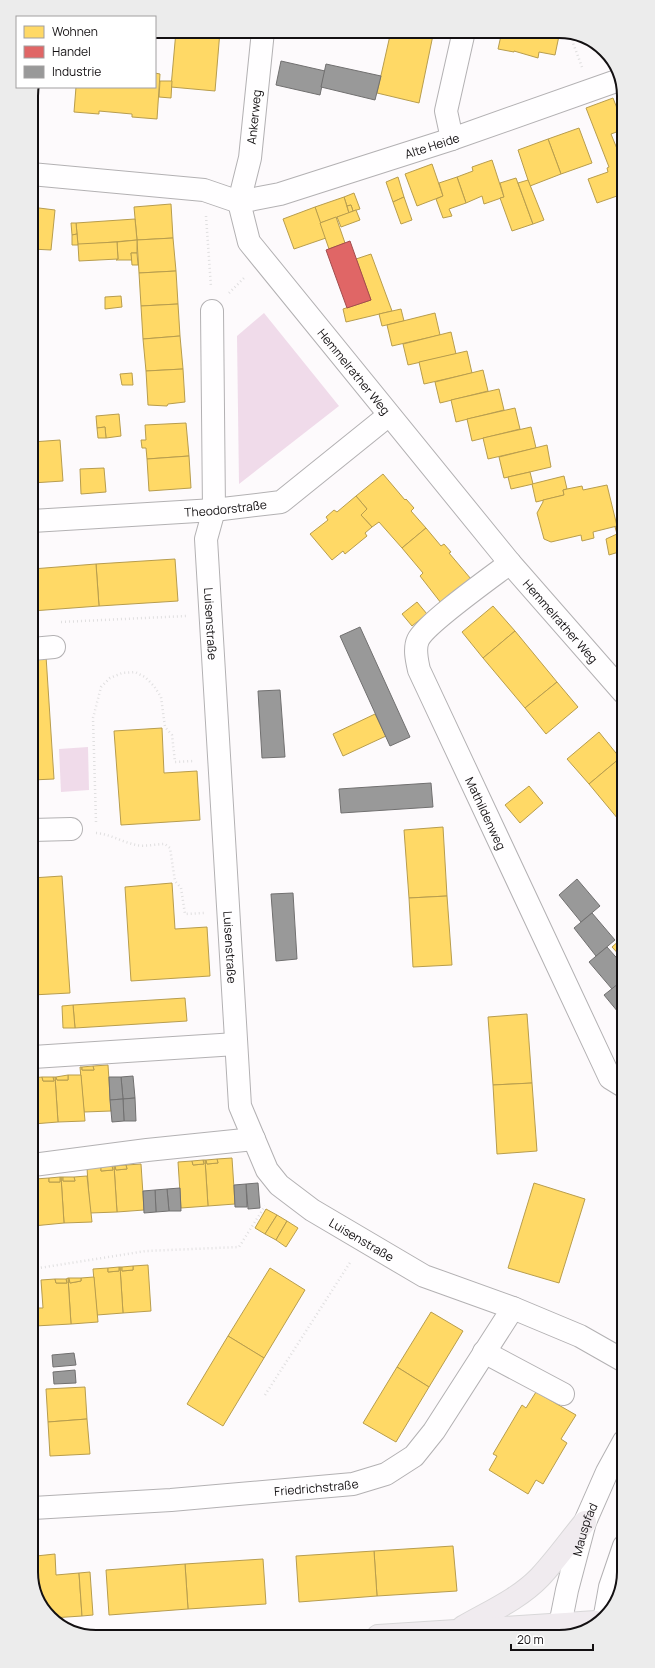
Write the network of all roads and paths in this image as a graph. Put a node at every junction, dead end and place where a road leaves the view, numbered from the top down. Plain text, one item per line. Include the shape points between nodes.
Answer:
1 (262, 38) edge
2 (462, 38) edge
3 (574, 40) edge
4 (615, 81) edge
5 (591, 90) junction
6 (452, 138) junction
7 (38, 175) edge
8 (204, 190) junction
9 (239, 202) junction
10 (262, 258) junction
11 (212, 312) junction
12 (389, 415) junction
13 (214, 510) junction
14 (38, 521) edge
15 (510, 562) junction
16 (210, 615) junction
17 (54, 647) joint
18 (38, 648) edge
19 (617, 685) edge
20 (219, 760) junction
21 (71, 829) joint
22 (38, 830) edge
23 (97, 833) junction
24 (228, 912) junction
25 (236, 1044) junction
26 (38, 1057) edge
27 (617, 1082) edge
28 (254, 1139) junction
29 (38, 1164) edge
30 (279, 1185) junction
31 (364, 1240) junction
32 (38, 1268) edge
33 (512, 1308) junction
34 (484, 1352) junction
35 (617, 1357) edge
36 (563, 1394) dead end
37 (265, 1395) dead end
38 (617, 1454) edge
39 (38, 1508) edge
40 (584, 1522) junction
41 (617, 1566) edge
42 (607, 1604) edge
43 (585, 1624) edge
44 (559, 1629) edge
45 (457, 1630) joint

1 - 9 street, Ankerweg via 250,158
2 - 6 street via 446,112
3 - 5 path
4 - 5 street, Alte Heide
5 - 6 street, Alte Heide
6 - 9 street, Alte Heide via 280,194
7 - 8 street
8 - 9 street
8 - 11 path
9 - 10 street, Hemmelrather Weg via 248,242
10 - 11 path
10 - 12 street, Hemmelrather Weg
11 - 13 street, Luisenstraße
12 - 13 street, Theodorstraße via 280,502
12 - 15 street, Hemmelrather Weg
13 - 14 street, Theodorstraße
13 - 16 street, Luisenstraße via 206,539
15 - 19 street, Hemmelrather Weg
15 - 27 street, Mathildenweg via 431,624 418,640 416,658 419,670 610,1078
16 - 17 path via 52,622
16 - 20 street, Luisenstraße
17 - 18 street
20 - 23 path via 175,762 172,735 165,727 162,697 154,686 135,672 122,673 110,678 101,687 93,718
20 - 24 street, Luisenstraße
21 - 22 street
21 - 23 path via 78,836
23 - 24 path via 139,846 165,844 170,848 175,881 181,888 185,914
24 - 25 street, Luisenstraße
25 - 26 street
25 - 28 street, Luisenstraße via 240,1106
28 - 29 street
28 - 30 street, Luisenstraße via 267,1170
30 - 31 street, Luisenstraße via 312,1210
30 - 32 path via 238,1247 146,1251
31 - 33 street, Luisenstraße via 424,1276
31 - 37 path
33 - 34 street, Friedrichstraße
33 - 35 street, Luisenstraße via 580,1336
34 - 36 street
34 - 39 street, Friedrichstraße via 434,1431 414,1456 386,1474 353,1484 171,1500
38 - 40 street, Mauspfad
40 - 44 street, Mauspfad
40 - 45 main road via 529,1587 508,1602
41 - 42 street
43 - 44 main road
44 - 45 main road

